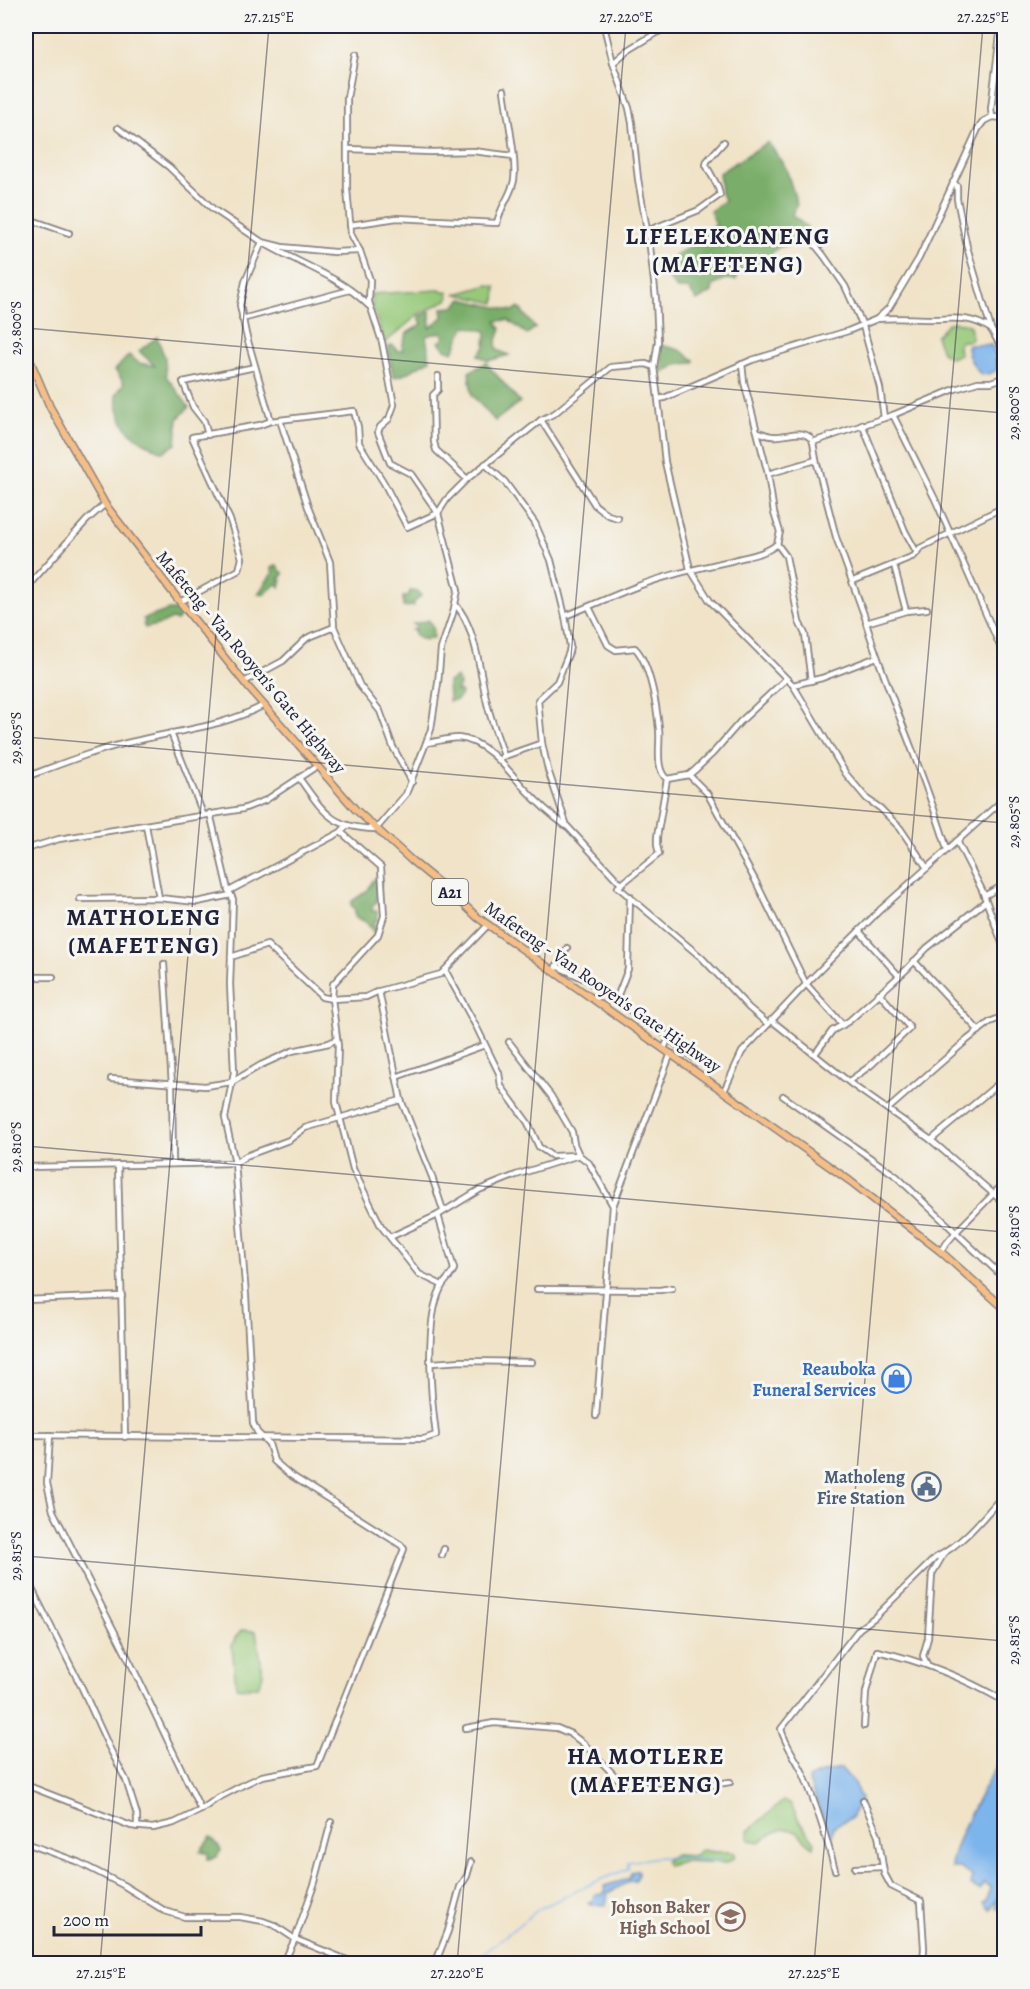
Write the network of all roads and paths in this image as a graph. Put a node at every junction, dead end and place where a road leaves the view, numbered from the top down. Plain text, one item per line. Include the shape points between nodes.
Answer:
1 (604, 26) edge
2 (668, 26) edge
3 (1002, 26) edge
4 (356, 55) dead end
5 (613, 63) junction
6 (504, 90) dead end
7 (992, 117) junction
8 (1005, 118) edge
9 (118, 128) dead end
10 (724, 142) dead end
11 (348, 149) junction
12 (513, 156) junction
13 (953, 182) junction
14 (26, 218) edge
15 (350, 225) junction
16 (647, 231) junction
17 (69, 233) dead end
18 (808, 236) dead end
19 (262, 242) junction
20 (360, 250) junction
21 (350, 290) junction
22 (370, 308) junction
23 (242, 319) junction
24 (877, 319) junction
25 (863, 326) junction
26 (991, 329) junction
27 (26, 351) edge
28 (742, 364) junction
29 (255, 367) junction
30 (654, 367) junction
31 (438, 376) dead end
32 (1003, 378) edge
33 (658, 399) junction
34 (1005, 402) edge
35 (893, 415) junction
36 (884, 418) junction
37 (280, 420) junction
38 (541, 420) junction
39 (271, 421) junction
40 (862, 424) junction
41 (758, 432) junction
42 (208, 435) junction
43 (813, 442) junction
44 (816, 460) junction
45 (485, 464) junction
46 (768, 474) junction
47 (467, 479) junction
48 (105, 504) junction
49 (1005, 507) edge
50 (438, 513) junction
51 (618, 518) dead end
52 (951, 532) junction
53 (777, 544) junction
54 (917, 553) junction
55 (894, 565) junction
56 (690, 569) junction
57 (853, 581) junction
58 (26, 588) edge
59 (180, 602) junction
60 (455, 604) junction
61 (589, 607) junction
62 (927, 609) dead end
63 (906, 611) junction
64 (565, 616) junction
65 (867, 623) junction
66 (334, 627) junction
67 (1005, 655) edge
68 (877, 657) junction
69 (786, 678) junction
70 (811, 681) junction
71 (244, 682) junction
72 (792, 685) junction
73 (264, 705) junction
74 (171, 733) junction
75 (542, 743) junction
76 (426, 744) junction
77 (502, 757) junction
78 (317, 766) junction
79 (689, 775) junction
80 (26, 777) edge
81 (299, 778) junction
82 (667, 779) junction
83 (412, 782) junction
84 (1005, 799) edge
85 (210, 813) junction
86 (203, 814) junction
87 (146, 825) junction
88 (347, 825) junction
89 (567, 826) junction
90 (376, 829) junction
91 (341, 832) junction
92 (957, 841) junction
93 (26, 849) edge
94 (947, 849) junction
95 (927, 868) junction
96 (621, 884) junction
97 (1005, 885) edge
98 (230, 893) junction
99 (630, 896) junction
100 (159, 898) junction
101 (985, 898) junction
102 (80, 899) dead end
103 (488, 925) junction
104 (859, 931) junction
105 (1003, 938) edge
106 (567, 948) dead end
107 (1005, 948) edge
108 (231, 957) junction
109 (914, 961) junction
110 (164, 964) dead end
111 (555, 968) junction
112 (445, 970) junction
113 (899, 976) junction
114 (26, 977) edge
115 (53, 977) dead end
116 (806, 984) junction
117 (379, 991) junction
118 (879, 993) junction
119 (332, 999) junction
120 (616, 1000) junction
121 (1005, 1016) edge
122 (770, 1022) junction
123 (843, 1025) junction
124 (979, 1031) junction
125 (668, 1038) junction
126 (337, 1039) junction
127 (509, 1042) dead end
128 (485, 1045) junction
129 (664, 1049) junction
130 (671, 1053) junction
131 (815, 1054) junction
132 (693, 1058) dead end
133 (396, 1077) junction
134 (1005, 1078) edge
135 (111, 1079) dead end
136 (849, 1081) junction
137 (232, 1082) junction
138 (172, 1085) junction
139 (724, 1091) junction
140 (783, 1096) dead end
141 (401, 1101) junction
142 (888, 1109) junction
143 (339, 1117) junction
144 (931, 1140) junction
145 (579, 1155) junction
146 (235, 1162) junction
147 (173, 1164) junction
148 (118, 1165) junction
149 (26, 1167) edge
150 (1005, 1183) edge
151 (994, 1193) junction
152 (1005, 1203) edge
153 (613, 1206) junction
154 (444, 1210) junction
155 (438, 1215) junction
156 (956, 1232) junction
157 (390, 1237) junction
158 (940, 1251) junction
159 (1005, 1278) edge
160 (442, 1285) junction
161 (537, 1288) dead end
162 (672, 1288) dead end
163 (607, 1289) junction
164 (122, 1296) junction
165 (26, 1300) edge
166 (1005, 1308) edge
167 (531, 1362) dead end
168 (432, 1363) junction
169 (596, 1416) dead end
170 (26, 1435) edge
171 (50, 1436) junction
172 (125, 1437) junction
173 (263, 1438) junction
174 (1005, 1494) edge
175 (943, 1554) junction
176 (26, 1577) edge
177 (927, 1664) junction
178 (1005, 1701) edge
179 (864, 1726) dead end
180 (466, 1728) dead end
181 (730, 1782) dead end
182 (26, 1785) edge
183 (863, 1800) dead end
184 (201, 1810) junction
185 (330, 1822) dead end
186 (137, 1827) junction
187 (26, 1843) edge
188 (471, 1862) dead end
189 (883, 1867) junction
190 (855, 1868) dead end
191 (835, 1870) dead end
192 (295, 1939) junction
193 (283, 1964) edge
194 (357, 1964) edge
195 (435, 1964) edge
196 (923, 1964) edge

1 - 5 street
2 - 5 street
3 - 7 street
4 - 11 street via 347,98
5 - 16 street via 629,108
6 - 12 street
7 - 8 street
7 - 13 street via 978,129
9 - 19 street via 169,167 213,209
10 - 16 street via 706,165 720,195 699,210
11 - 12 street via 473,151
11 - 15 street
12 - 15 street via 514,182 497,223 397,218
13 - 24 street via 919,258 889,308
13 - 26 street
14 - 17 street
15 - 20 street
16 - 30 street via 656,299 658,341
18 - 25 street via 845,286
19 - 20 street via 334,252
19 - 21 street
19 - 23 street via 245,282 240,305
20 - 22 street via 370,280
21 - 22 street
21 - 23 street
22 - 50 street via 382,342 394,405 378,432 381,443 390,463 411,474
23 - 29 street
24 - 25 street
24 - 26 street via 950,317
25 - 28 street
25 - 36 street
26 - 32 street via 1001,347
27 - 48 main road, Mafeteng - Van Rooyen's Gate Highway / A21 via 61,427
28 - 33 street
28 - 41 street
29 - 39 street
29 - 42 street via 183,382
30 - 33 street
30 - 38 street via 611,367
31 - 47 street via 438,390 433,395 436,450
32 - 34 street
32 - 35 street via 955,389
33 - 56 street via 665,462
35 - 36 street
35 - 52 street
36 - 40 street
37 - 39 street
37 - 50 street via 354,411 359,443 407,527
37 - 66 street via 330,562
38 - 45 street
38 - 51 street via 595,505
39 - 42 street
40 - 43 street
40 - 54 street
41 - 43 street via 772,436 800,433
41 - 46 street
42 - 59 street via 192,437 230,520 242,558 239,570
43 - 44 street
44 - 46 street
44 - 57 street via 836,537
45 - 47 street
45 - 64 street via 505,482 535,523 551,560
46 - 53 street via 780,535
47 - 50 street
48 - 58 street
48 - 59 main road, Mafeteng - Van Rooyen's Gate Highway / A21
49 - 52 street
50 - 60 street via 458,590
52 - 54 street
52 - 67 street
53 - 56 street via 752,555
53 - 70 street via 786,556 805,634
54 - 55 street
55 - 57 street
55 - 63 street
56 - 61 street
56 - 69 street via 710,601
57 - 65 street
59 - 71 main road, Mafeteng - Van Rooyen's Gate Highway / A21
60 - 76 street via 441,649
60 - 77 street via 469,628
61 - 64 street
61 - 82 street via 608,645 616,650 635,648 640,655 648,673 660,732 659,755
62 - 63 street
63 - 65 street
64 - 75 street via 569,652 557,682 538,700
65 - 68 street
66 - 71 street via 307,639 283,661
66 - 83 street via 360,687 380,711
68 - 70 street
68 - 94 street
69 - 72 street
69 - 79 street
70 - 72 street
71 - 73 main road, Mafeteng - Van Rooyen's Gate Highway / A21
72 - 95 street via 846,774 900,828
73 - 74 street via 208,726
73 - 78 main road, Mafeteng - Van Rooyen's Gate Highway / A21
74 - 80 street via 80,757
74 - 86 street
75 - 77 street
75 - 89 street
76 - 77 street via 459,738
76 - 83 street
77 - 89 street via 524,788
78 - 81 street
78 - 90 main road, Mafeteng - Van Rooyen's Gate Highway / A21
79 - 82 street
79 - 116 street via 707,793
81 - 85 street via 258,803
81 - 88 street via 325,814
82 - 96 street via 657,837 659,854
83 - 90 street
84 - 92 street
85 - 86 street
85 - 98 street
86 - 87 street
87 - 93 street via 59,839
87 - 100 street
88 - 90 street
88 - 91 street
89 - 96 street
90 - 103 main road, Mafeteng - Van Rooyen's Gate Highway / A21
91 - 98 street
91 - 119 street via 381,867 384,916 378,935 333,984
92 - 94 street
92 - 101 street
94 - 95 street
95 - 104 street
96 - 99 street via 618,887
97 - 101 street
98 - 100 street via 197,902
98 - 108 street
99 - 120 street via 628,969
99 - 122 street via 702,958 748,1008
100 - 102 street
101 - 105 street
101 - 109 street
103 - 111 main road, Mafeteng - Van Rooyen's Gate Highway / A21
103 - 112 street
104 - 113 street
104 - 116 street
105 - 107 street
106 - 111 street
108 - 119 street via 267,945 322,998
108 - 137 street
109 - 113 street
109 - 124 street
110 - 138 street
111 - 120 street via 585,979
111 - 129 main road, Mafeteng - Van Rooyen's Gate Highway / A21
112 - 117 street
112 - 128 street
113 - 118 street
114 - 115 street
116 - 122 street
116 - 123 street
117 - 119 street via 366,997
117 - 133 street
118 - 123 street
118 - 136 street via 910,1028
119 - 126 street
120 - 125 street
121 - 124 street
122 - 131 street
122 - 139 street via 742,1052
123 - 131 street via 832,1031
124 - 142 street
125 - 129 street
125 - 132 street
126 - 137 street via 292,1051
126 - 143 street
127 - 145 street via 551,1096 572,1132
128 - 133 street
128 - 145 street via 501,1086 528,1123 539,1147 552,1156
129 - 130 main road, Mafeteng - Van Rooyen's Gate Highway / A21
130 - 139 main road, Mafeteng - Van Rooyen's Gate Highway / A21
130 - 153 street
131 - 136 street
133 - 141 street
134 - 144 street
135 - 138 street
136 - 142 street
137 - 138 street
137 - 146 street via 225,1118
138 - 147 street
139 - 158 main road, Mafeteng - Van Rooyen's Gate Highway / A21
140 - 156 street via 896,1176
141 - 143 street
141 - 154 street
142 - 144 street
143 - 146 street via 305,1128 289,1140
143 - 157 street via 353,1169
144 - 151 street
145 - 153 street via 589,1163
145 - 154 street via 479,1190
146 - 147 street
146 - 173 street via 253,1423
147 - 148 street
148 - 149 street
148 - 164 street
150 - 151 street
151 - 152 street
151 - 156 street
153 - 163 street
154 - 155 street
155 - 157 street
155 - 160 street via 454,1269
156 - 158 street
156 - 159 street
157 - 160 street via 419,1274
158 - 166 main road, Mafeteng - Van Rooyen's Gate Highway / A21
160 - 168 street via 431,1327
161 - 163 street
162 - 163 street
163 - 169 street
164 - 165 street
164 - 172 street
167 - 168 street
168 - 173 street via 436,1435 424,1439
170 - 171 street
171 - 172 street
171 - 184 street via 47,1483 53,1511
172 - 173 street
173 - 184 street via 274,1461 289,1474 404,1549 317,1766 262,1776
174 - 175 street via 981,1522
175 - 177 street via 932,1574 928,1638 923,1656
175 - 191 street via 859,1629 781,1729 805,1780
176 - 186 street via 126,1780
177 - 178 street
177 - 179 street via 877,1651 866,1692
180 - 181 street via 494,1724 557,1728 584,1744 617,1778 654,1789
182 - 186 street
183 - 189 street via 878,1835
184 - 186 street via 165,1825
185 - 192 street
187 - 192 street via 78,1862 165,1911 185,1917 263,1921
188 - 195 street
189 - 190 street
189 - 196 street via 891,1886 921,1901
192 - 193 street
192 - 194 street

